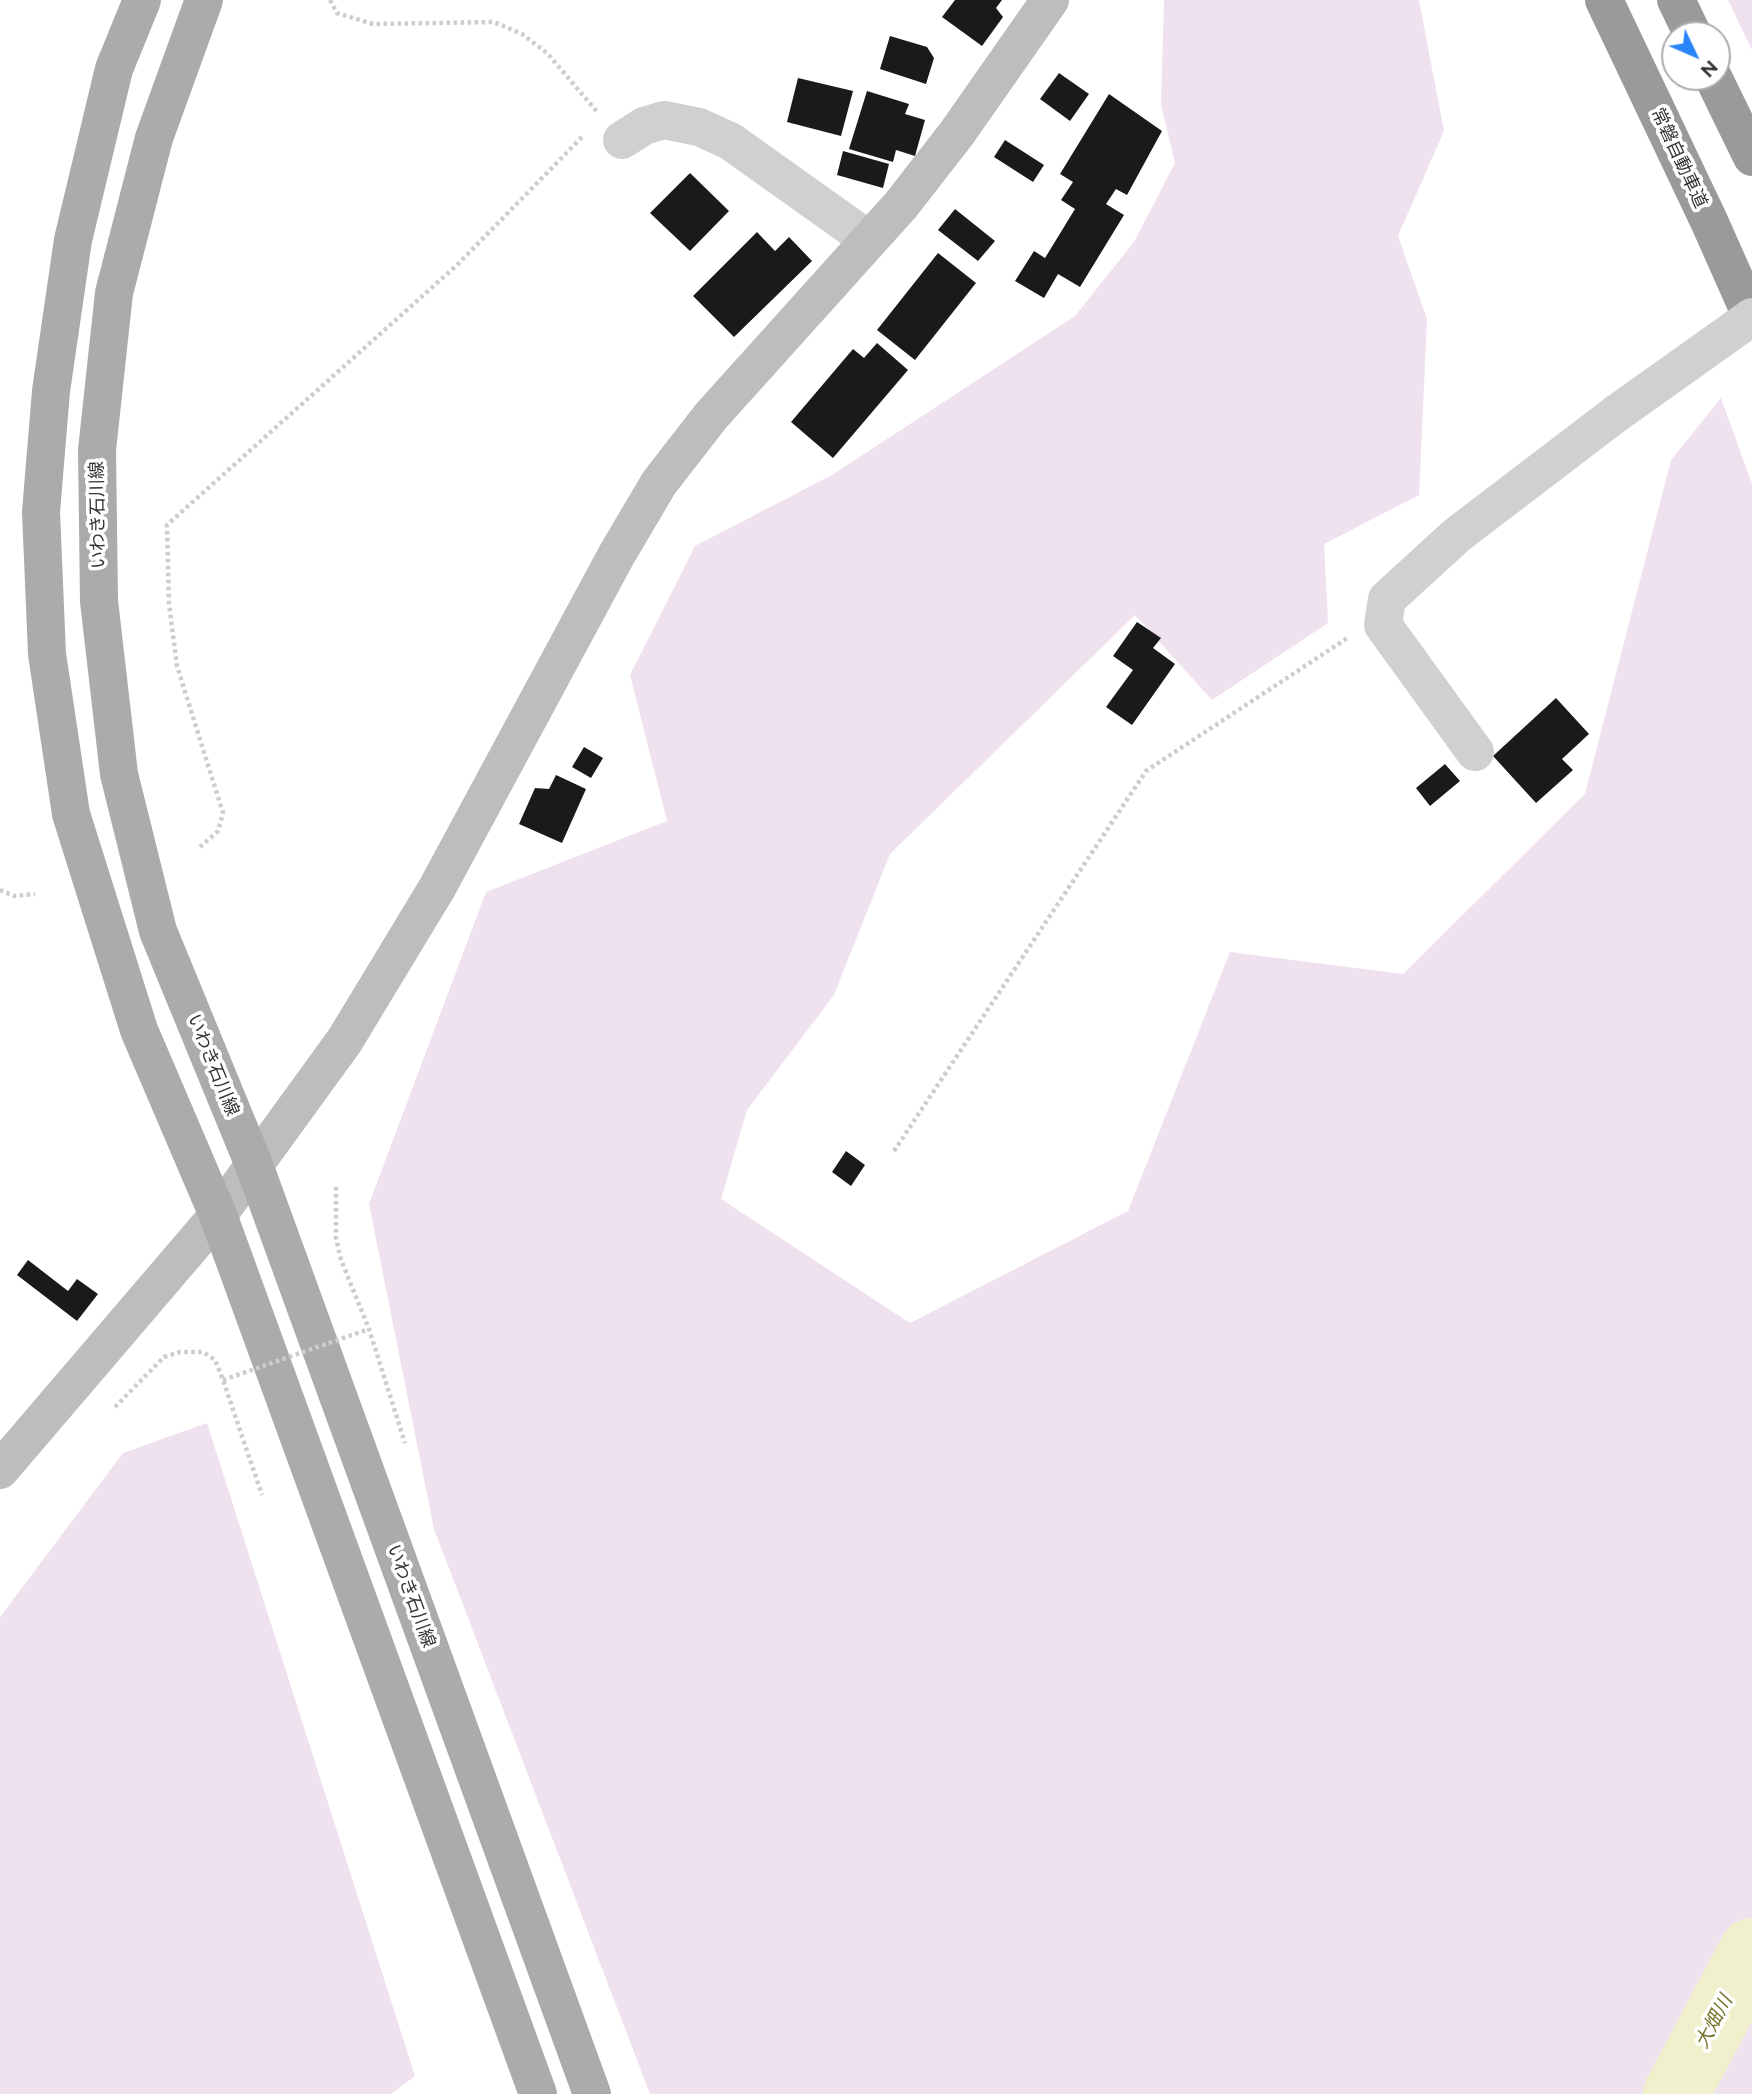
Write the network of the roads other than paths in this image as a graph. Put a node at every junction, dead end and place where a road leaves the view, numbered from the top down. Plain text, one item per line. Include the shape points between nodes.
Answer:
1 (142, 0) edge
2 (204, 0) edge
3 (1050, 0) edge
4 (1604, 0) edge
5 (1676, 0) edge
6 (1686, 21) edge
7 (1720, 91) edge
8 (612, 129) road end
9 (1752, 157) edge
10 (869, 240) junction
11 (1752, 317) edge
12 (1475, 751) dead end
13 (254, 1166) junction
14 (218, 1214) junction
15 (0, 1470) edge
16 (538, 2094) edge
17 (592, 2094) edge

1 - 14 main road via 114,69 73,240 51,391 41,512 47,654 71,814 139,1030
2 - 13 main road, いわき石川線 via 154,138 114,293 97,450 99,601 119,774 158,931
3 - 10 street via 957,134
4 - 11 highway, 常磐自動車道
5 - 6 highway
7 - 9 highway
8 - 10 street via 664,120 699,127 730,141
10 - 13 street via 711,416 659,483 438,888 345,1040
11 - 12 street, bridge via 1457,535 1387,598 1383,625
13 - 14 street
13 - 17 main road, いわき石川線
14 - 15 street
14 - 16 main road

